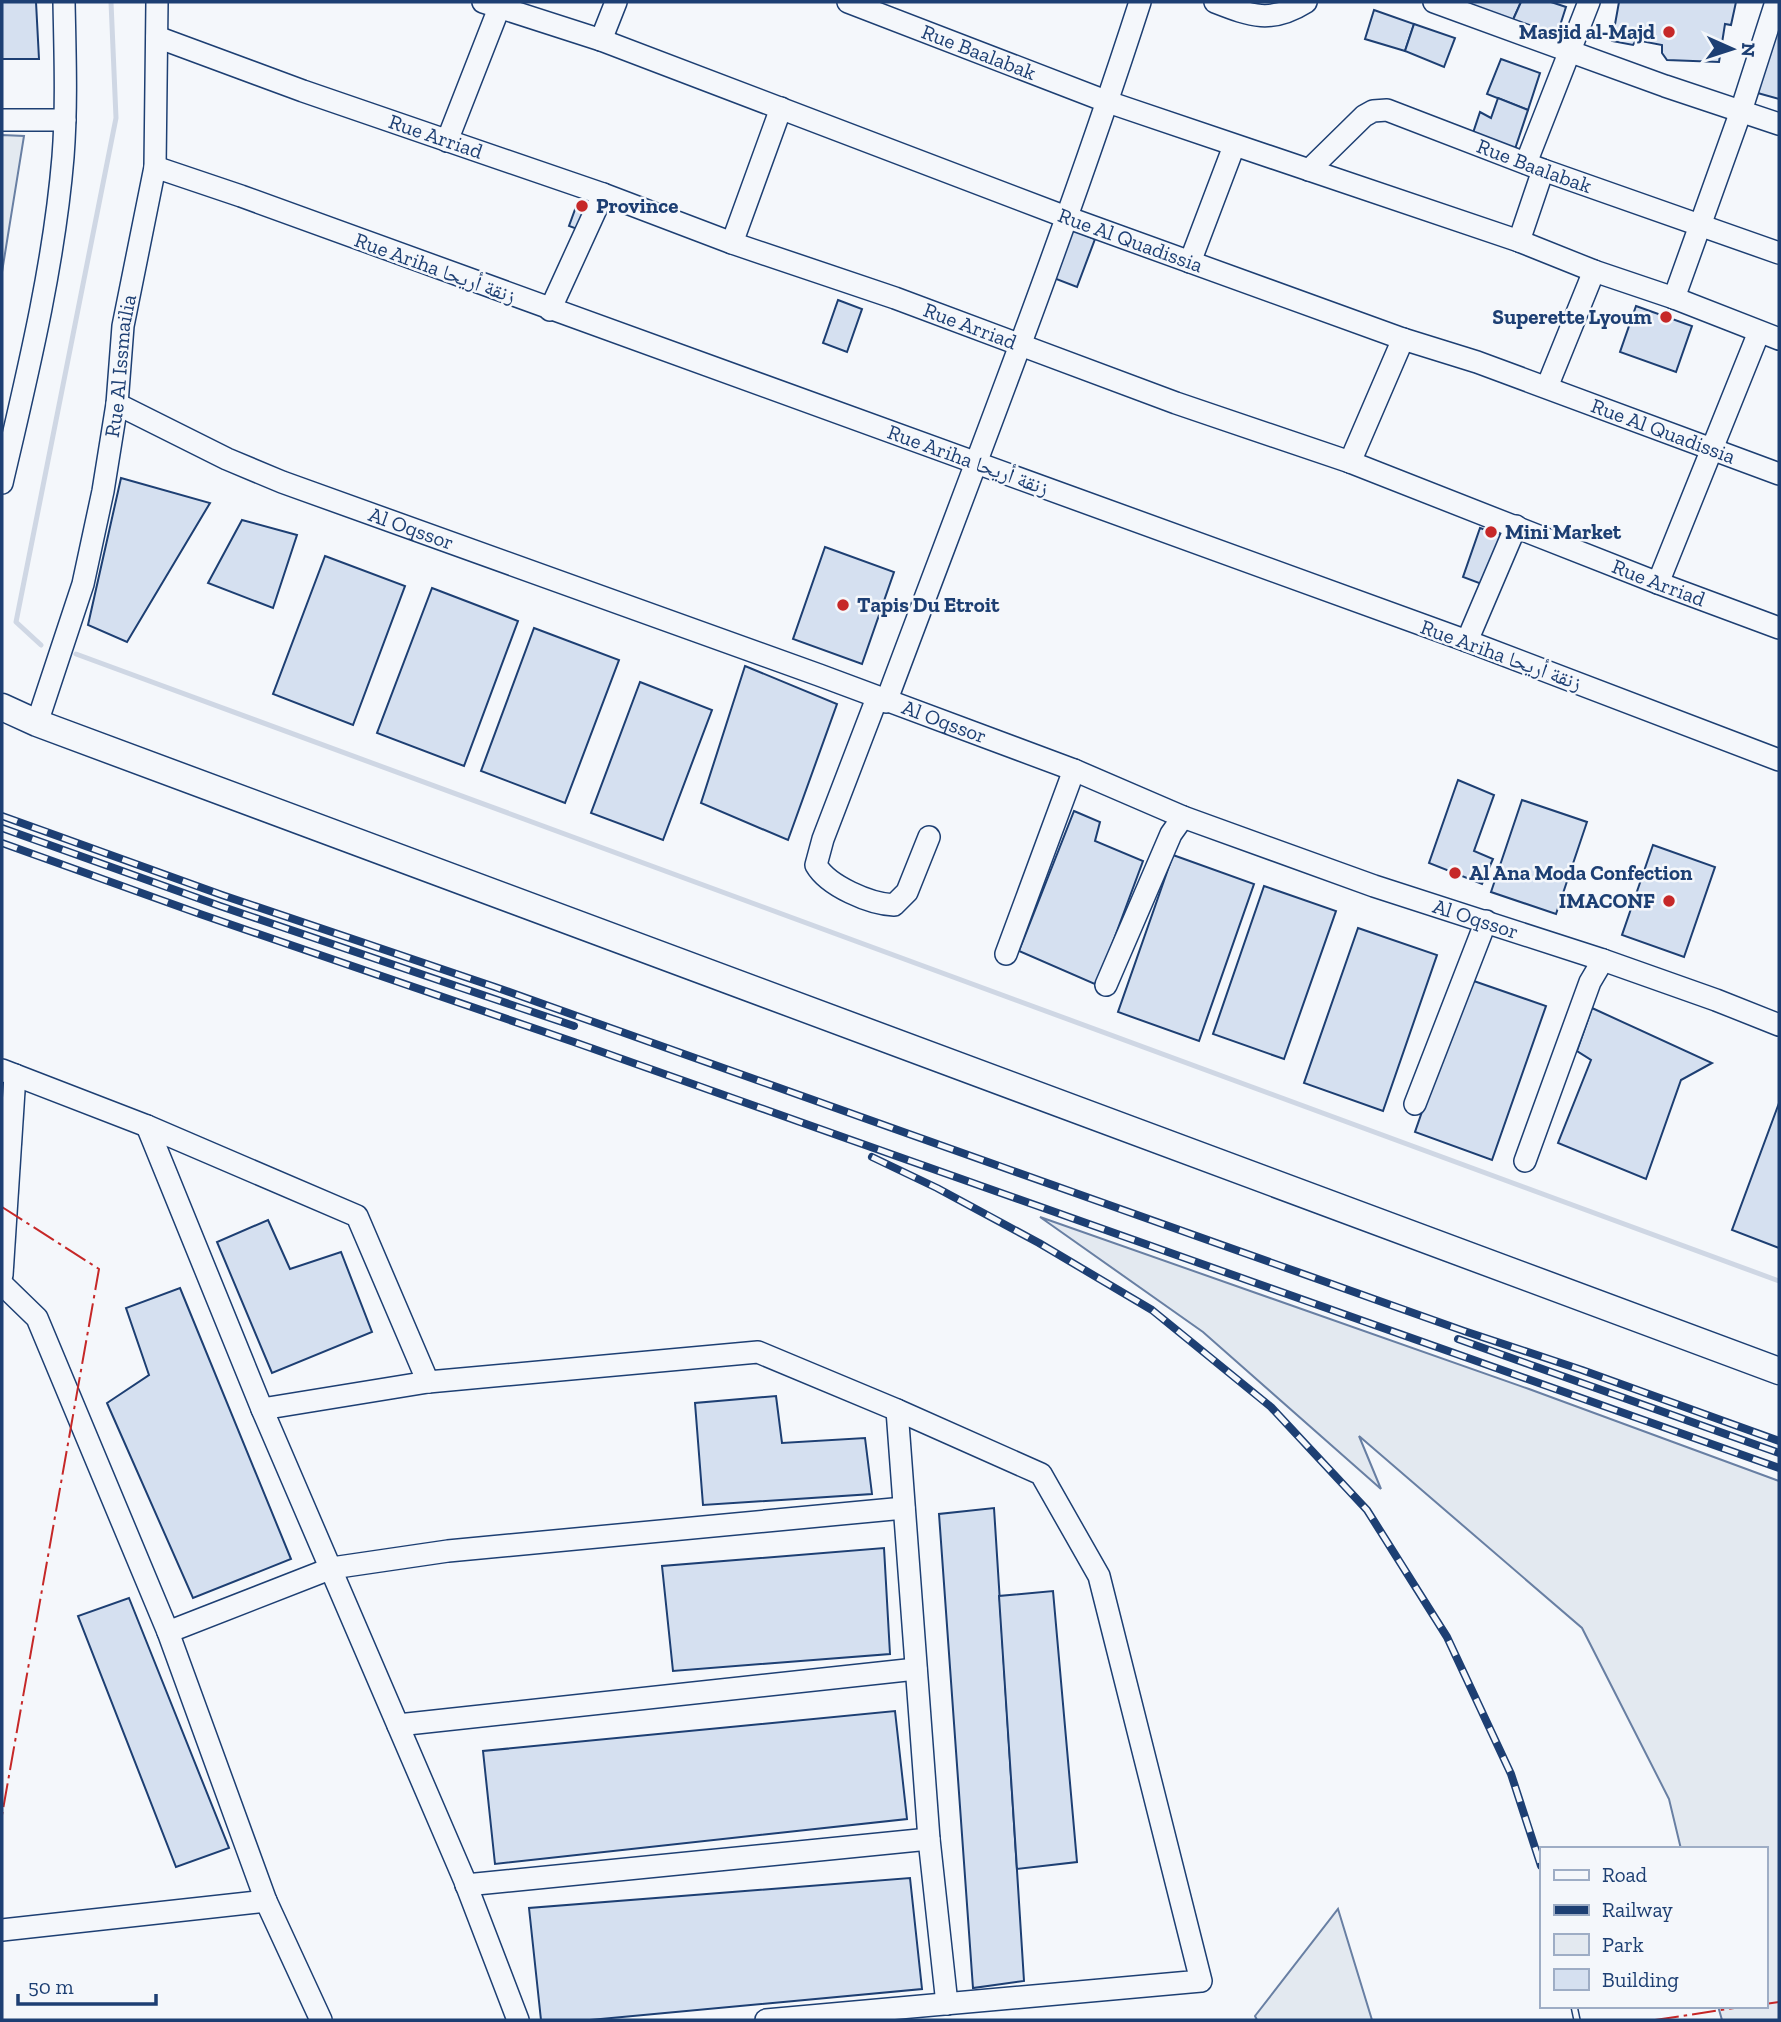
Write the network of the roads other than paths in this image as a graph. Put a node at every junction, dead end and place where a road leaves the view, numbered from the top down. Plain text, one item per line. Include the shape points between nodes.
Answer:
1 (64, 2) edge
2 (157, 2) edge
3 (616, 2) edge
4 (1140, 2) edge
5 (1215, 2) edge
6 (1307, 2) edge
7 (1434, 2) edge
8 (1589, 2) edge
9 (1776, 2) edge
10 (860, 4) edge
11 (491, 5) edge
12 (157, 37) junction
13 (600, 40) junction
14 (1571, 51) junction
15 (1108, 102) junction
16 (781, 108) junction
17 (1741, 111) junction
18 (2, 120) edge
19 (65, 120) junction
20 (1779, 124) edge
21 (447, 141) junction
22 (1234, 146) junction
23 (1534, 166) junction
24 (155, 167) junction
25 (1308, 170) junction
26 (603, 194) junction
27 (1066, 217) junction
28 (1699, 226) junction
29 (1519, 241) junction
30 (732, 243) junction
31 (1779, 253) edge
32 (1190, 262) junction
33 (1594, 271) junction
34 (1674, 298) junction
35 (550, 310) junction
36 (1769, 336) edge
37 (1403, 339) junction
38 (1021, 344) junction
39 (1547, 387) junction
40 (117, 404) junction
41 (1712, 449) junction
42 (1350, 462) junction
43 (977, 464) junction
44 (1779, 474) edge
45 (2, 483) edge
46 (1516, 526) junction
47 (1658, 583) junction
48 (1779, 628) edge
49 (1467, 641) junction
50 (882, 700) junction
51 (2, 707) edge
52 (37, 723) junction
53 (1779, 760) edge
54 (1074, 770) junction
55 (1183, 817) junction
56 (929, 837) dead end
57 (1486, 921) junction
58 (1006, 954) dead end
59 (1604, 960) junction
60 (1106, 985) dead end
61 (1779, 1025) edge
62 (9, 1073) edge
63 (1415, 1104) dead end
64 (148, 1126) junction
65 (1525, 1161) dead end
66 (2, 1275) edge
67 (2, 1284) edge
68 (1779, 1371) edge
69 (428, 1382) junction
70 (262, 1409) junction
71 (897, 1410) junction
72 (904, 1508) junction
73 (332, 1568) junction
74 (168, 1632) junction
75 (916, 1669) junction
76 (398, 1725) junction
77 (929, 1839) junction
78 (466, 1885) junction
79 (266, 1901) junction
80 (2, 1930) edge
81 (947, 2004) junction
82 (321, 2020) edge
83 (518, 2020) edge
84 (766, 2020) edge

1 - 19 street
2 - 12 street, Rue Al Issmailia
3 - 13 street
4 - 15 street
5 - 6 street via 1248,15 1277,14
7 - 14 street
8 - 14 street
9 - 17 street
10 - 15 street, Rue Baalabak
11 - 13 street, Rue Al Quadissia
11 - 21 street
12 - 21 street, Rue Arriad
12 - 24 street, Rue Al Issmailia
13 - 16 street, Rue Al Quadissia
14 - 17 street
14 - 23 street
15 - 22 street, Rue Baalabak
15 - 27 street
16 - 27 street, Rue Al Quadissia
16 - 30 street
17 - 20 street
17 - 28 street
18 - 19 street
19 - 45 street via 51,245
21 - 26 street, Rue Arriad
22 - 25 street, Rue Baalabak
22 - 32 street
23 - 25 street, Rue Baalabak via 1381,110 1364,116
23 - 28 street, Rue Baalabak
23 - 29 street
24 - 35 street, Rue Ariha زنقة أريحا
24 - 40 street, Rue Al Issmailia via 123,326
25 - 29 street, Rue Baalabak
26 - 30 street, Rue Arriad
26 - 35 street
27 - 32 street, Rue Al Quadissia
27 - 38 street
28 - 31 street, Rue Baalabak
28 - 34 street
29 - 33 street, Rue Baalabak
30 - 38 street, Rue Arriad
32 - 37 street, Rue Al Quadissia
33 - 34 street, Rue Baalabak
33 - 39 street
34 - 36 street, Rue Baalabak
35 - 43 street, Rue Ariha زنقة أريحا
36 - 41 street
37 - 39 street, Rue Al Quadissia
37 - 42 street
38 - 42 street, Rue Arriad
38 - 43 street
39 - 41 street, Rue Al Quadissia
40 - 50 street, Al Oqssor via 282,482
40 - 52 street, Rue Al Issmailia via 83,584
41 - 44 street, Rue Al Quadissia
41 - 47 street
42 - 46 street, Rue Arriad
43 - 49 street, Rue Ariha زنقة أريحا
43 - 50 street
46 - 47 street, Rue Arriad
46 - 49 street
47 - 48 street, Rue Arriad
49 - 53 street, Rue Ariha زنقة أريحا
50 - 54 street, Al Oqssor
50 - 56 street via 816,865 831,882 872,901 894,905 907,892
51 - 52 main road
52 - 68 main road
54 - 55 street, Al Oqssor
54 - 58 street
55 - 57 street, Al Oqssor
55 - 60 street via 1171,834
57 - 59 street, Al Oqssor
57 - 63 street
59 - 61 street, Al Oqssor
59 - 65 street via 1590,982
62 - 64 street
62 - 66 street
64 - 69 street via 357,1216
64 - 70 street
67 - 74 street via 37,1318
69 - 70 street
69 - 71 street via 758,1352
70 - 73 street
71 - 72 street
71 - 81 street via 1041,1475 1099,1577 1201,1981
72 - 73 street via 448,1551
72 - 75 street
73 - 74 street
73 - 76 street
74 - 79 street
75 - 76 street
75 - 77 street
76 - 78 street
77 - 78 street
77 - 81 street
78 - 83 street
79 - 80 street
79 - 82 street
81 - 84 street

